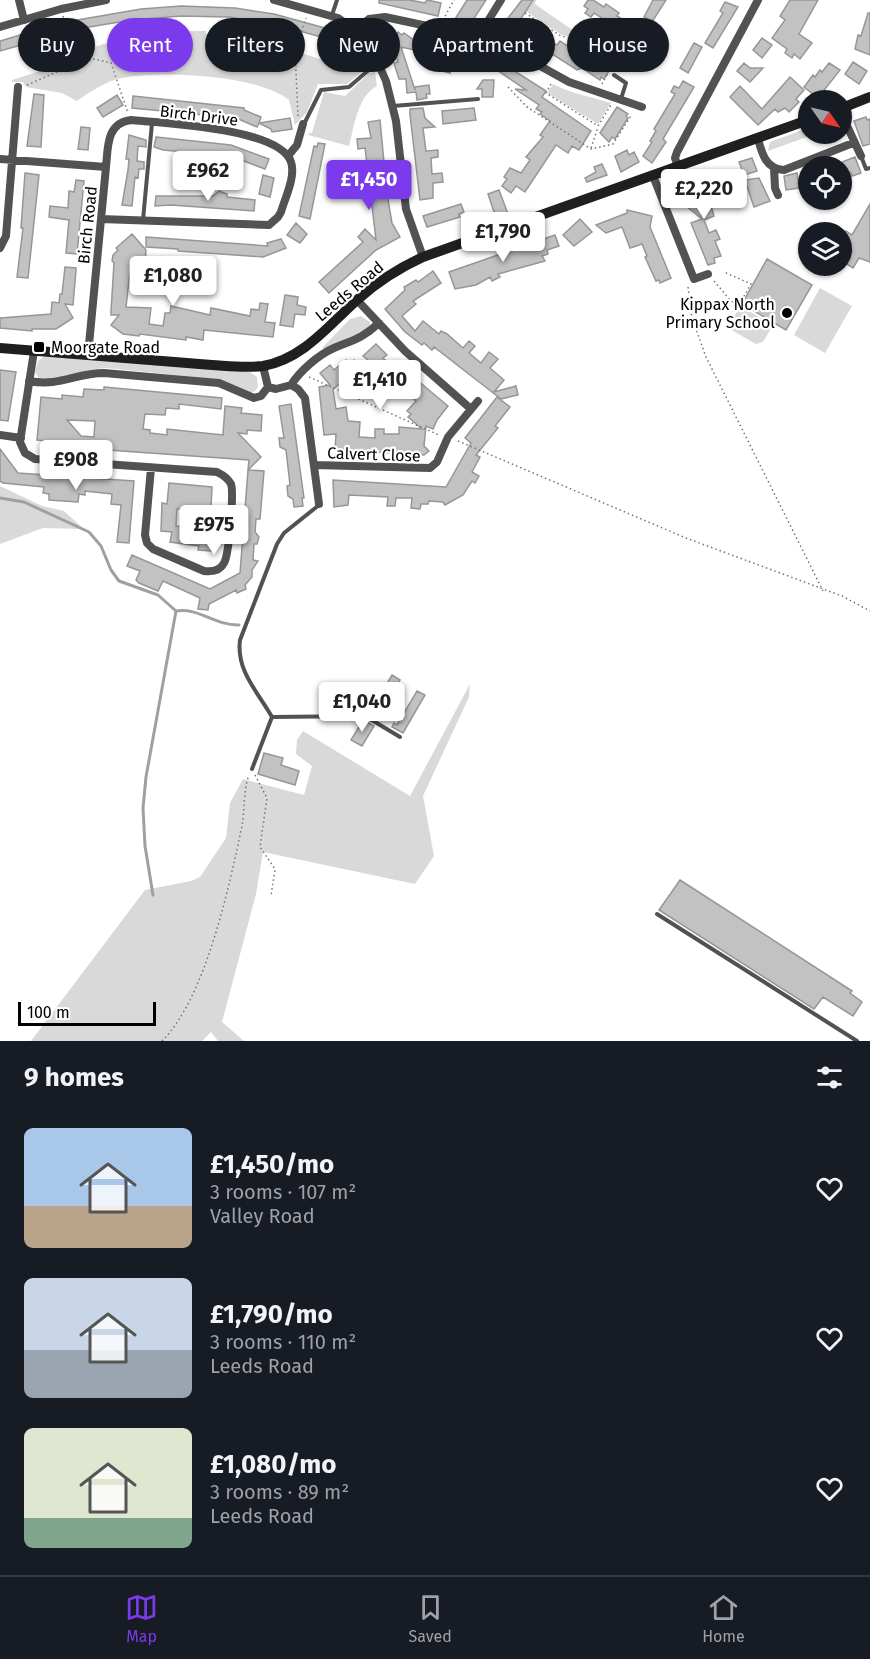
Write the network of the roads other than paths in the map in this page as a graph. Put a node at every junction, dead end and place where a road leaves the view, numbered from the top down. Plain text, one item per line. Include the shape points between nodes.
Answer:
1 (19, 0) edge
2 (106, 0) edge
3 (274, 0) edge
4 (337, 0) edge
5 (501, 0) edge
6 (756, 1) edge
7 (295, 2) edge
8 (332, 15) junction
9 (24, 18) edge
10 (31, 18) edge
11 (336, 18) edge
12 (490, 18) edge
13 (18, 22) edge
14 (0, 27) edge
15 (366, 72) edge
16 (381, 72) edge
17 (552, 72) edge
18 (614, 75) dead end
19 (18, 87) road end
20 (870, 97) edge
21 (478, 99) dead end
22 (618, 99) junction
23 (852, 104) edge
24 (392, 106) junction
25 (640, 107) road end
26 (301, 121) joint
27 (152, 122) junction
28 (798, 124) edge
29 (758, 139) junction
30 (852, 140) edge
31 (853, 143) junction
32 (288, 156) junction
33 (861, 156) joint
34 (0, 159) edge
35 (13, 160) junction
36 (678, 166) junction
37 (106, 167) junction
38 (774, 168) junction
39 (870, 168) edge
40 (653, 176) junction
41 (778, 195) dead end
42 (101, 219) junction
43 (143, 221) junction
44 (0, 248) edge
45 (423, 257) junction
46 (709, 275) road end
47 (357, 300) junction
48 (379, 323) junction
49 (0, 348) edge
50 (34, 351) junction
51 (87, 355) junction
52 (263, 366) junction
53 (29, 381) junction
54 (291, 386) junction
55 (268, 387) junction
56 (478, 400) dead end
57 (471, 409) junction
58 (0, 435) edge
59 (21, 438) junction
60 (314, 465) junction
61 (151, 468) junction
62 (319, 504) joint
63 (272, 717) junction
64 (400, 737) dead end
65 (252, 769) road end
66 (657, 914) dead end
67 (857, 1041) edge

1 - 9 street
2 - 10 street
3 - 7 street
4 - 8 lane
5 - 12 street
6 - 36 street via 677,152
7 - 8 street
8 - 11 street
13 - 14 street
15 - 26 lane via 349,87 321,90 313,110
16 - 24 street
17 - 22 street
18 - 22 lane via 626,83
19 - 35 street
20 - 23 main road
21 - 24 lane
22 - 25 street
24 - 45 street via 406,209
26 - 32 street via 297,145
27 - 32 street, Birch Drive via 230,130
27 - 37 street, Birch Drive via 119,123 111,132
27 - 43 lane
28 - 29 main road, Leeds Road
29 - 36 main road, Leeds Road
29 - 38 street via 766,161
30 - 31 street
31 - 33 street
31 - 38 street via 784,170
32 - 43 street via 292,171 281,212 269,225
33 - 39 lane via 866,169
34 - 35 street, Birch Road
35 - 37 street, Birch Road
35 - 44 street via 6,236
36 - 40 main road, Leeds Road
37 - 42 street, Birch Road
38 - 41 street
40 - 45 main road, Leeds Road
40 - 46 street via 694,279
42 - 43 street
42 - 51 street, Birch Road
45 - 47 main road, Leeds Road
47 - 48 street
47 - 52 main road, Leeds Road via 308,345
48 - 54 street via 363,337 331,349 300,373
48 - 57 street
49 - 50 main road, Leeds Road
50 - 51 main road, Leeds Road
50 - 53 street
51 - 52 main road, Leeds Road
52 - 55 street
53 - 55 street via 51,384 104,372 219,383 254,399
53 - 59 street
54 - 55 street
54 - 60 street via 302,393 306,404
56 - 57 street, Calvert Close
57 - 60 street, Calvert Close via 448,437 434,466 426,470
58 - 59 street
59 - 61 street via 25,453 35,459
60 - 62 street
61 - 61 street via 217,472 227,478 232,489 227,557 221,567 204,571 147,543
62 - 63 lane via 280,538 240,640 243,669
63 - 64 lane via 365,716
63 - 65 lane
66 - 67 lane

